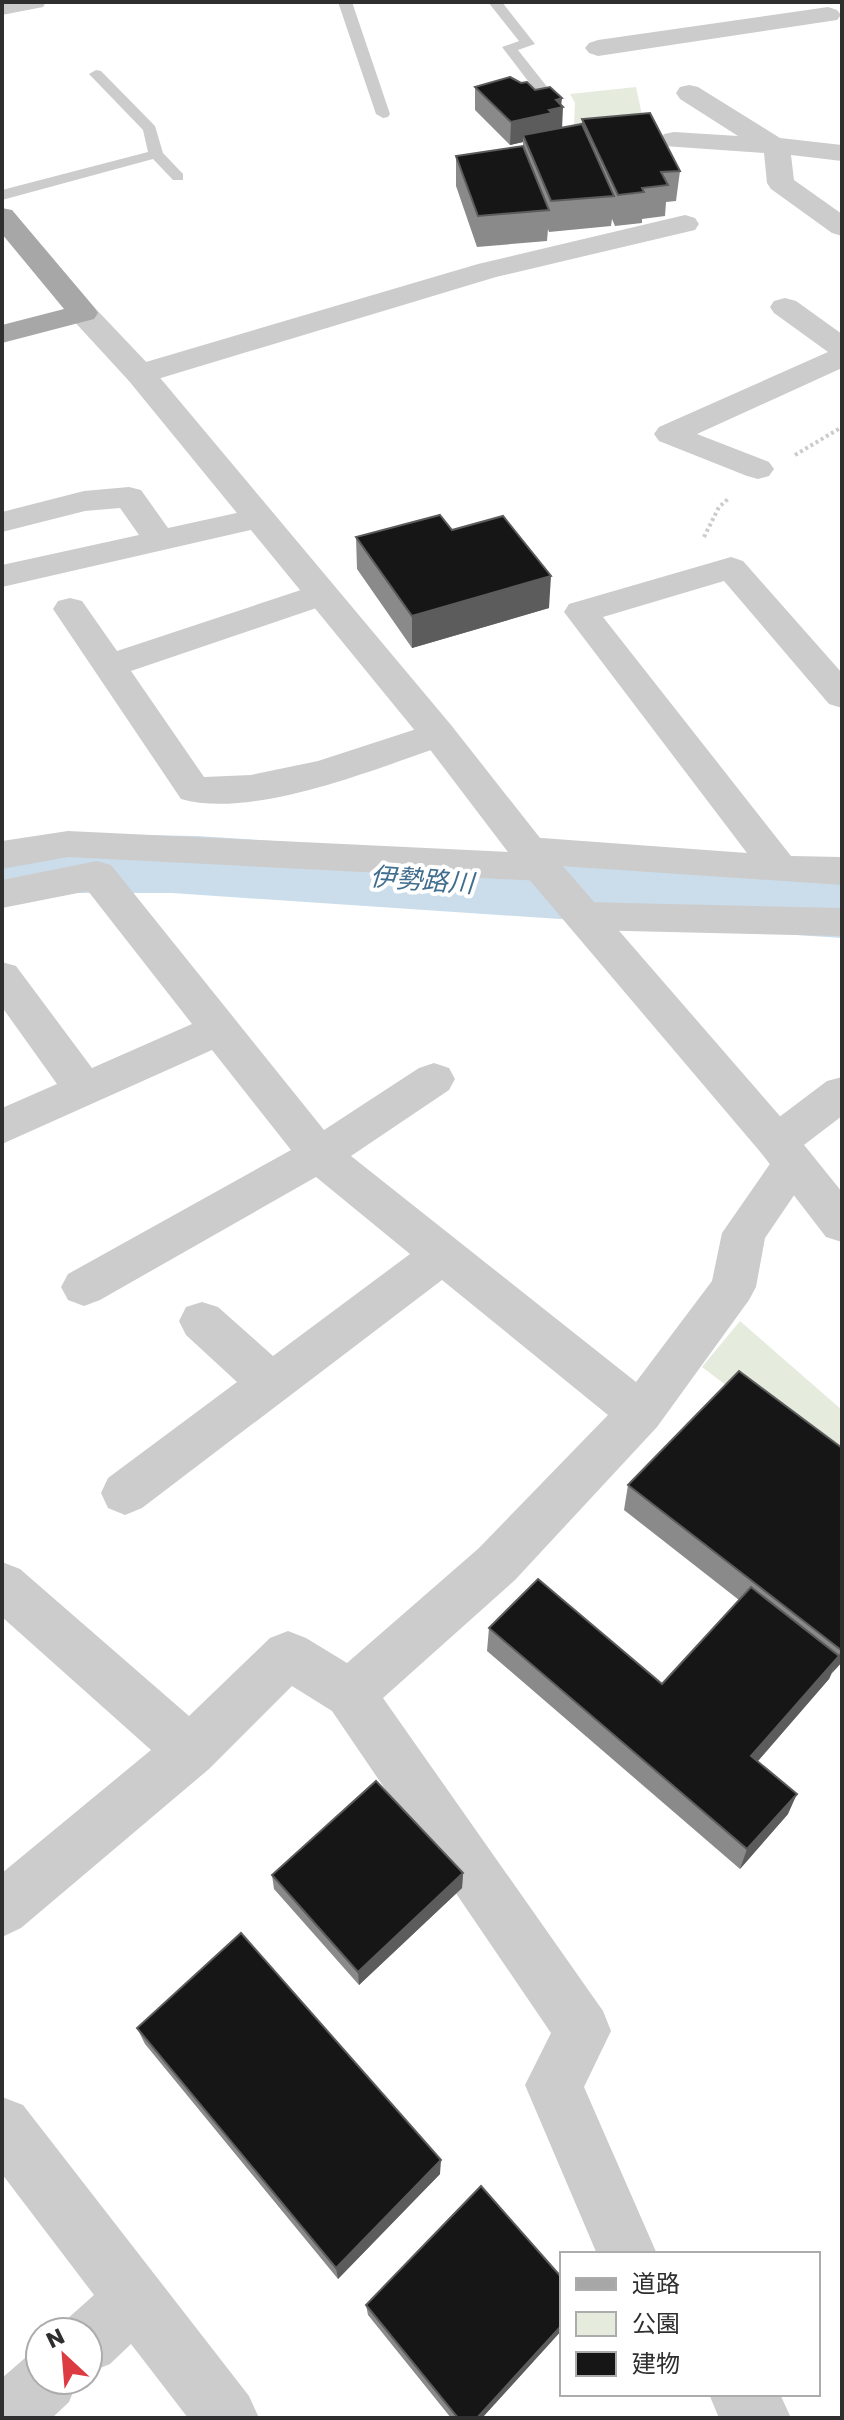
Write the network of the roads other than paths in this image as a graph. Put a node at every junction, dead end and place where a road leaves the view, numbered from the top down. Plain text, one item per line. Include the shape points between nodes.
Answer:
1 (34, 2) edge
2 (345, 2) edge
3 (495, 2) edge
4 (2, 8) edge
5 (827, 13) edge
6 (598, 48) dead end
7 (96, 74) dead end
8 (689, 93) dead end
9 (503, 94) edge
10 (383, 114) dead end
11 (665, 136) edge
12 (777, 148) junction
13 (842, 153) edge
14 (156, 154) junction
15 (178, 177) dead end
16 (2, 195) edge
17 (2, 216) edge
18 (685, 224) dead end
19 (842, 227) edge
20 (785, 307) dead end
21 (83, 313) junction
22 (2, 334) edge
23 (842, 348) edge
24 (842, 357) edge
25 (140, 374) junction
26 (758, 469) road end
27 (259, 518) junction
28 (2, 522) edge
29 (160, 540) junction
30 (2, 576) edge
31 (322, 594) junction
32 (70, 609) dead end
33 (109, 666) junction
34 (842, 696) edge
35 (438, 734) junction
36 (2, 855) edge
37 (539, 863) junction
38 (780, 869) junction
39 (842, 871) edge
40 (2, 894) edge
41 (579, 910) junction
42 (842, 922) edge
43 (2, 977) edge
44 (220, 1029) junction
45 (434, 1079) dead end
46 (85, 1090) junction
47 (842, 1093) edge
48 (2, 1127) edge
49 (785, 1153) junction
50 (319, 1155) junction
51 (842, 1224) edge
52 (443, 1254) junction
53 (84, 1287) dead end
54 (202, 1321) dead end
55 (271, 1383) junction
56 (640, 1413) junction
57 (125, 1493) dead end
58 (2, 1585) edge
59 (350, 1694) junction
60 (190, 1751) junction
61 (2, 1909) edge
62 (2, 2126) edge
63 (626, 2252) edge
64 (135, 2299) junction
65 (104, 2327) edge
66 (29, 2396) edge
67 (742, 2396) edge
68 (5, 2418) edge
69 (227, 2418) edge
70 (759, 2418) edge

1 - 4 street
2 - 10 lane
3 - 9 lane via 528,44 509,47 541,88
5 - 6 street
7 - 14 lane via 150,129
8 - 12 street
11 - 12 street
12 - 13 street
12 - 19 street via 781,183
14 - 15 lane
14 - 16 lane
17 - 21 main road
18 - 25 street via 488,270
20 - 23 street
21 - 22 main road
21 - 25 street
24 - 26 street via 670,434
25 - 27 street
27 - 29 street
27 - 31 street
28 - 29 street via 84,501 129,497
29 - 30 street
31 - 33 street
31 - 35 street
32 - 33 street
33 - 35 street via 194,790 251,788 323,773
34 - 38 street via 731,568 581,612
35 - 37 street
36 - 37 street via 68,844
37 - 38 street
37 - 41 street
38 - 39 street
40 - 44 street via 97,875
41 - 42 street
41 - 49 street
43 - 46 street
44 - 46 street
44 - 50 street
45 - 50 street
46 - 48 street
47 - 49 street
49 - 51 street
49 - 56 street via 744,1233 733,1287
50 - 52 street
50 - 53 street
52 - 55 street
52 - 56 street
54 - 55 street
55 - 57 street
56 - 59 street via 497,1564
58 - 60 street
59 - 60 street via 288,1655
59 - 63 street via 583,2031 554,2085
60 - 61 street
62 - 64 street
64 - 65 street
64 - 69 street
66 - 68 street
67 - 70 street

